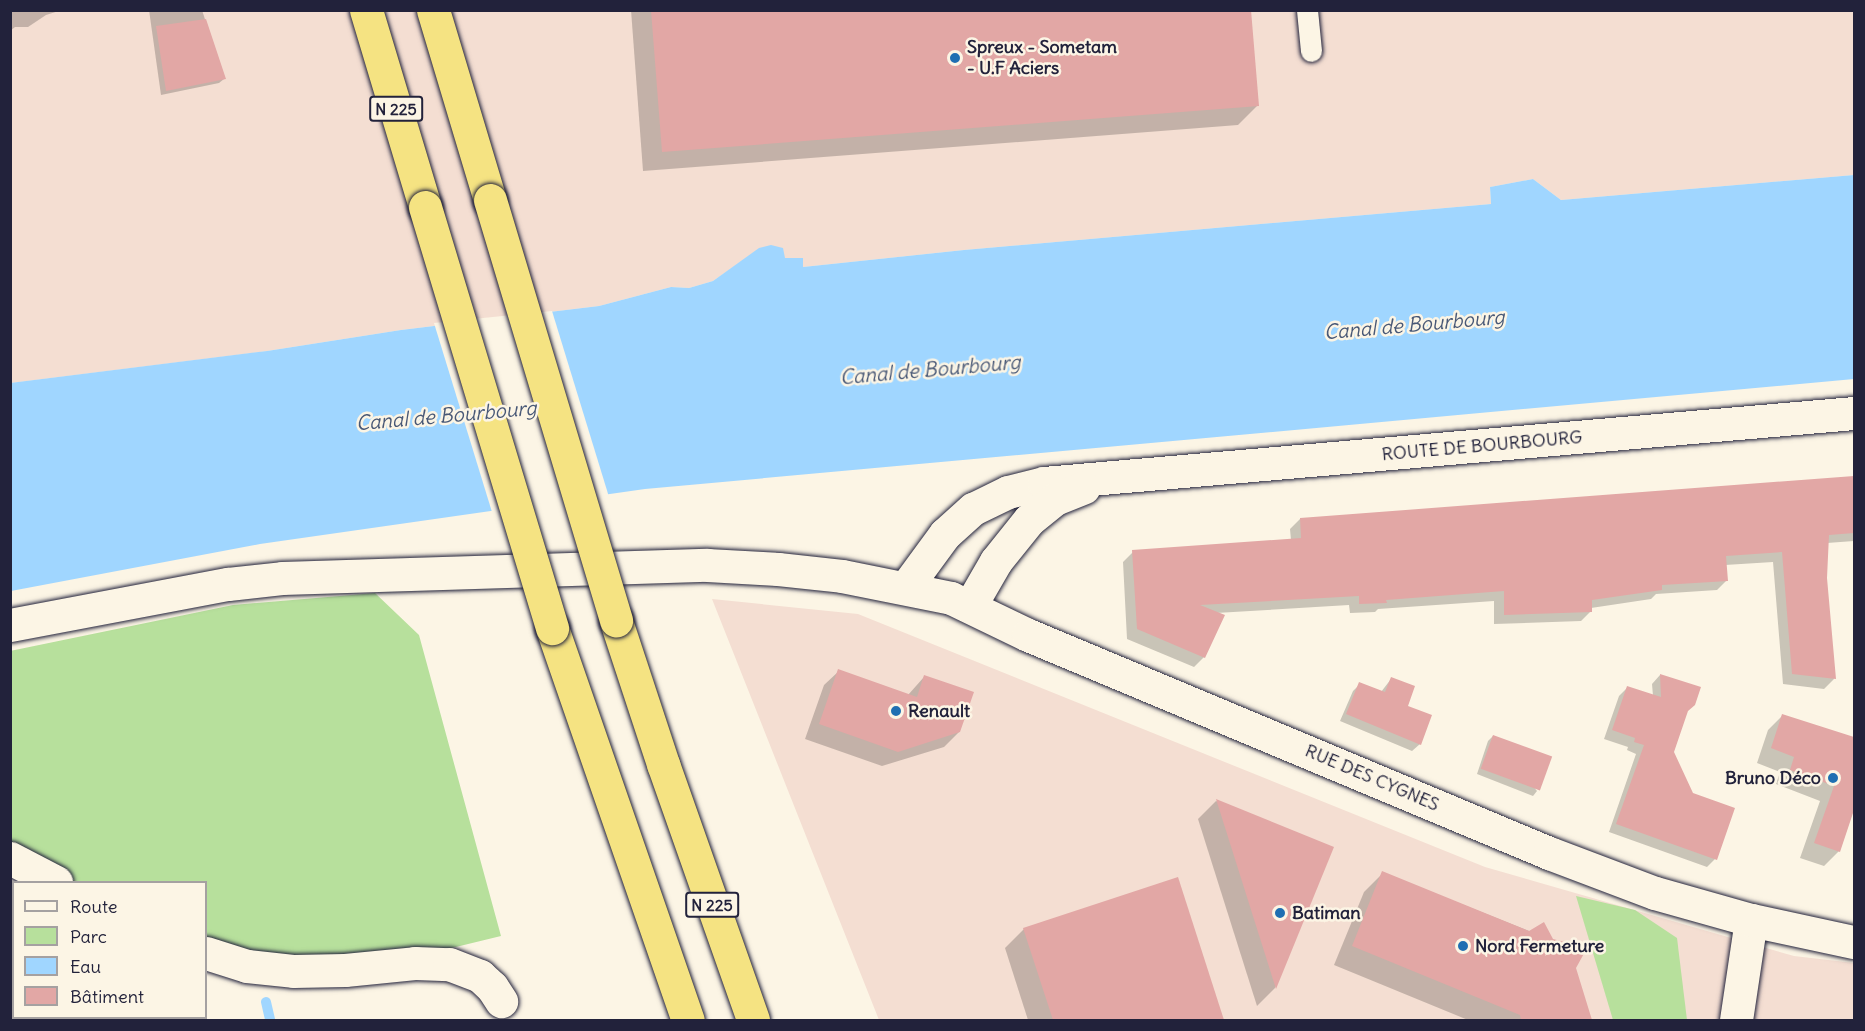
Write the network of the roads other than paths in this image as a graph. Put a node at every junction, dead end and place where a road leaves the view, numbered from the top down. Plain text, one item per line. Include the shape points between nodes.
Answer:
1 (366, 10) edge
2 (433, 10) edge
3 (1307, 10) edge
4 (1311, 51) dead end
5 (1854, 413) edge
6 (1110, 479) junction
7 (906, 587) junction
8 (970, 606) junction
9 (10, 625) edge
10 (10, 858) edge
11 (54, 881) edge
12 (1751, 920) junction
13 (1852, 942) edge
14 (207, 954) edge
15 (501, 1001) dead end
16 (688, 1020) edge
17 (753, 1020) edge
18 (1736, 1020) edge

1 - 16 highway, N 225, bridge via 552,628
2 - 17 highway, N 225, bridge via 616,621
3 - 4 lane
5 - 6 main road, ROUTE DE BOURBOURG
6 - 7 main road, ROUTE DE BOURBOURG via 1044,483 988,501 945,534
6 - 8 main road, ROUTE DE BOURBOURG via 1070,492 1041,508 1008,544
7 - 8 main road, RUE DES CYGNES
7 - 9 main road, RUE DES CYGNES via 809,572 706,565 318,576 228,584
8 - 12 main road, RUE DES CYGNES via 1028,635 1549,853 1655,893
10 - 11 main road
12 - 13 main road, RUE DES CYGNES
12 - 18 main road
14 - 15 main road via 247,966 293,971 449,964 480,976

